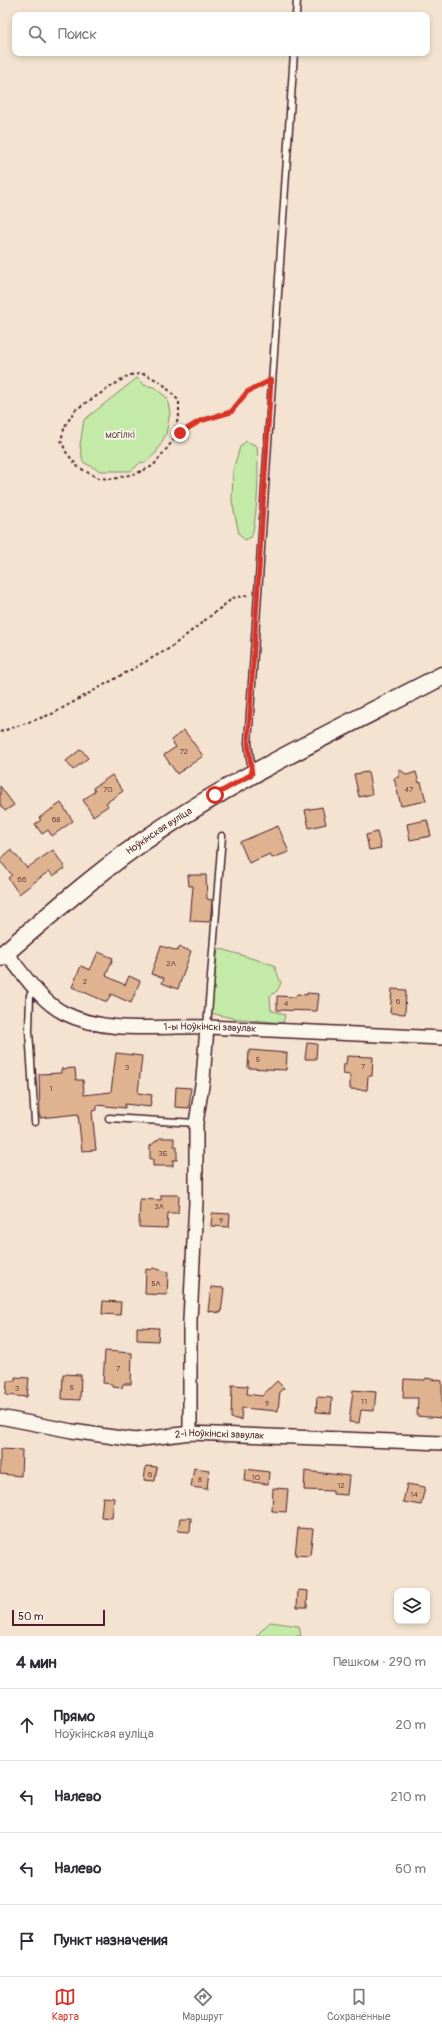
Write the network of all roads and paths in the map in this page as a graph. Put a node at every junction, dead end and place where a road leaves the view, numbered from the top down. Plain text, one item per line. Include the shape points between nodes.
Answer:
1 (297, 0) edge
2 (296, 12) edge
3 (294, 56) edge
4 (271, 380) junction
5 (180, 433) junction
6 (258, 594) junction
7 (442, 676) edge
8 (0, 732) edge
9 (252, 774) junction
10 (222, 836) dead end
11 (3, 955) edge
12 (36, 989) junction
13 (207, 1027) junction
14 (442, 1038) edge
15 (109, 1118) dead end
16 (35, 1122) dead end
17 (196, 1122) junction
18 (0, 1417) edge
19 (190, 1433) junction
20 (442, 1443) edge

1 - 2 lane
3 - 4 lane
4 - 5 path via 247,392 231,412 200,421
4 - 6 lane
5 - 5 path via 153,466 113,479 98,478 78,467 60,440 75,410 130,375 145,374 162,383 179,401 175,428
6 - 8 path via 233,598 170,648 52,714
6 - 9 lane via 248,743
7 - 9 main road, Ноўкінская вуліца
9 - 11 main road, Ноўкінская вуліца via 150,836 93,879
10 - 13 lane
11 - 12 street, 1-ы Ноўкінскі завулак
12 - 13 street, 1-ы Ноўкінскі завулак via 50,1004 64,1013 97,1024
12 - 16 lane via 30,995 29,1017
13 - 14 street, 1-ы Ноўкінскі завулак
13 - 17 street via 203,1079
15 - 17 lane
17 - 19 street via 196,1202 190,1320
18 - 19 street, 2-і Ноўкінскі завулак via 136,1440
19 - 20 street, 2-і Ноўкінскі завулак

